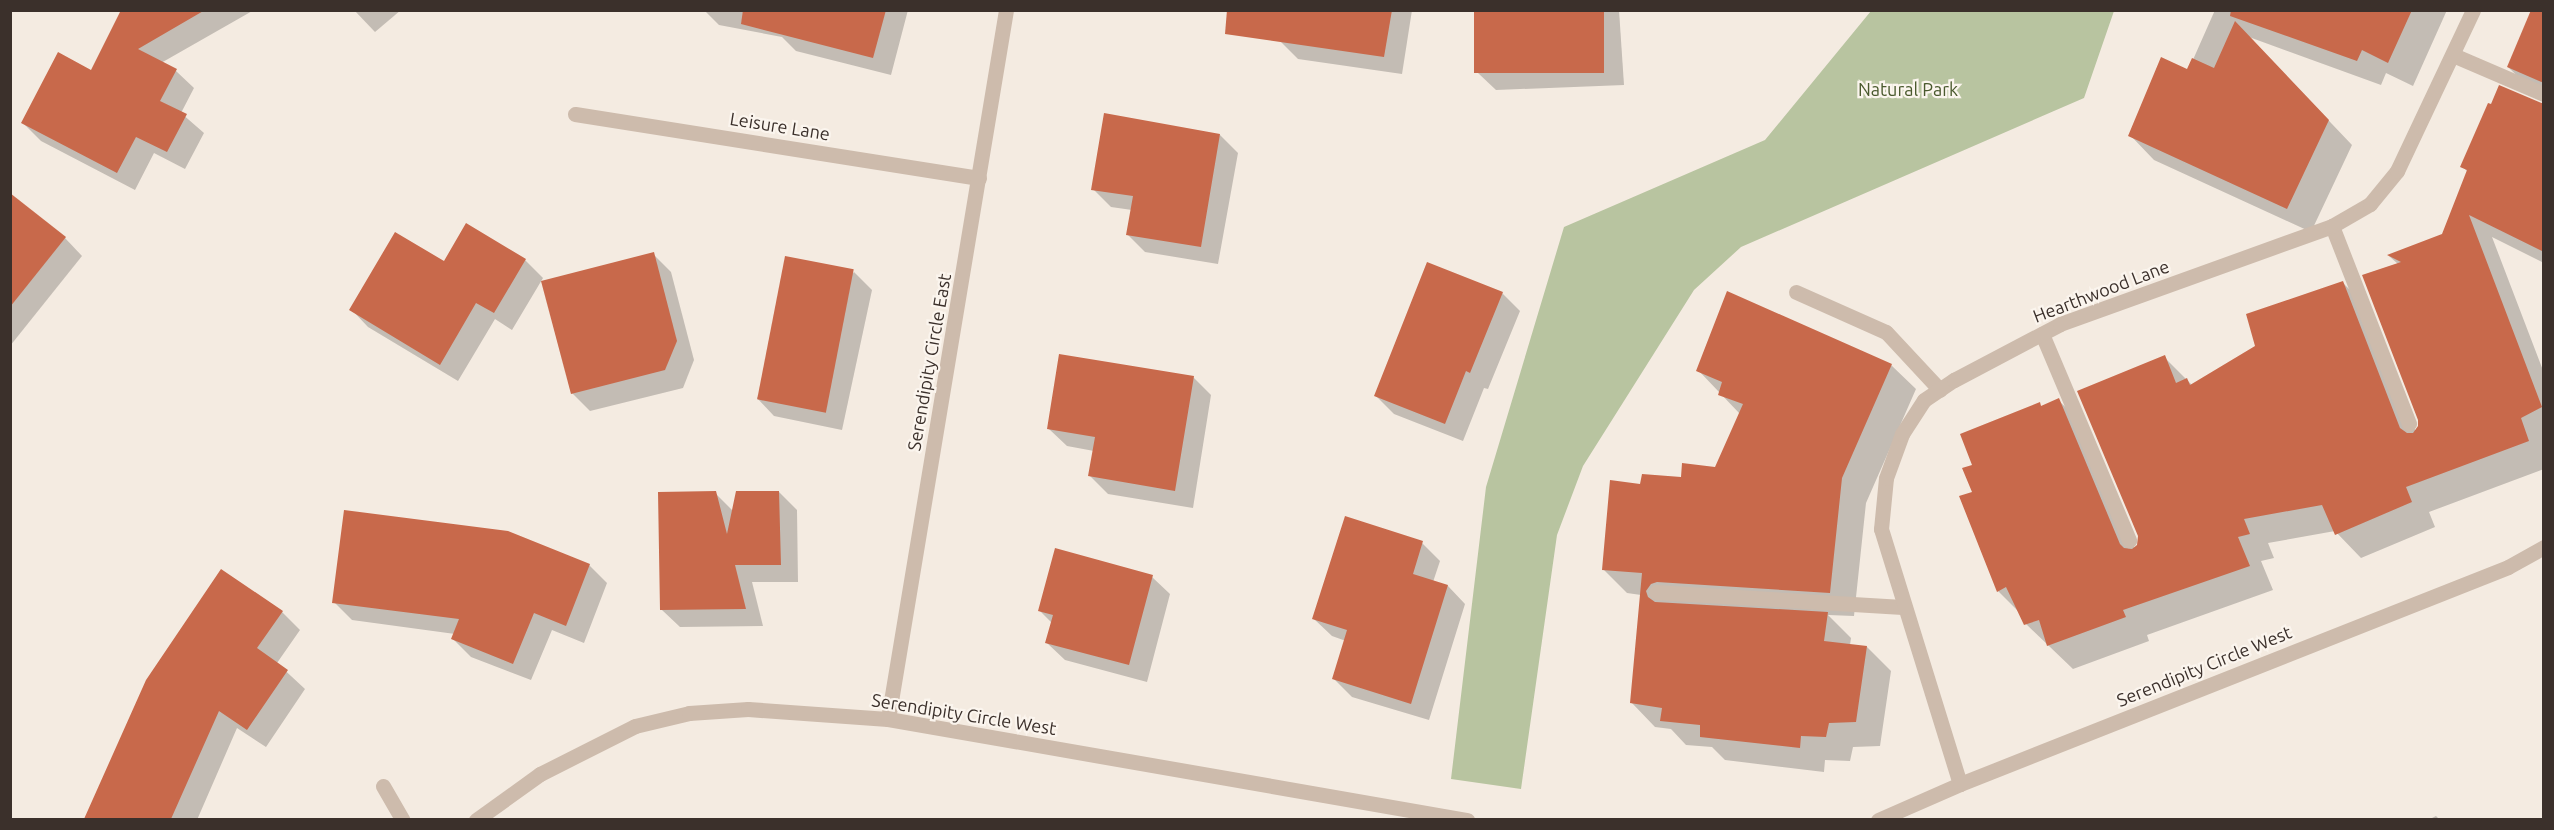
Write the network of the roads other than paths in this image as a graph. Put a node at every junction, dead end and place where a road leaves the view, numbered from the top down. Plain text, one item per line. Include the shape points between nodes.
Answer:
1 (1006, 10) edge
2 (2473, 10) edge
3 (2453, 55) junction
4 (2544, 94) edge
5 (575, 114) dead end
6 (979, 178) junction
7 (2332, 226) junction
8 (1796, 292) dead end
9 (2042, 334) junction
10 (1940, 390) junction
11 (2409, 424) dead end
12 (2129, 540) dead end
13 (2544, 547) edge
14 (1656, 592) dead end
15 (1903, 607) junction
16 (888, 719) junction
17 (1960, 784) junction
18 (383, 786) dead end
19 (403, 819) edge
20 (476, 819) edge
21 (1467, 819) edge
22 (1878, 819) edge

1 - 6 street, Serendipity Circle East
2 - 3 street, Hearthwood Lane
3 - 4 street
3 - 7 street, Hearthwood Lane via 2397,171 2370,204
5 - 6 street, Leisure Lane
6 - 16 street, Serendipity Circle East
7 - 9 street, Hearthwood Lane via 2060,324
7 - 11 street
8 - 10 street via 1886,332
9 - 10 street, Hearthwood Lane
9 - 12 street
10 - 15 street, Hearthwood Lane via 1924,400 1902,434 1886,478 1881,530
13 - 17 street, Serendipity Circle West via 2508,567
14 - 15 street
15 - 17 street, Hearthwood Lane
16 - 20 street, Serendipity Circle West via 748,709 689,713 635,726 540,774
16 - 21 street, Serendipity Circle West
17 - 22 street, Serendipity Circle West
18 - 19 street

